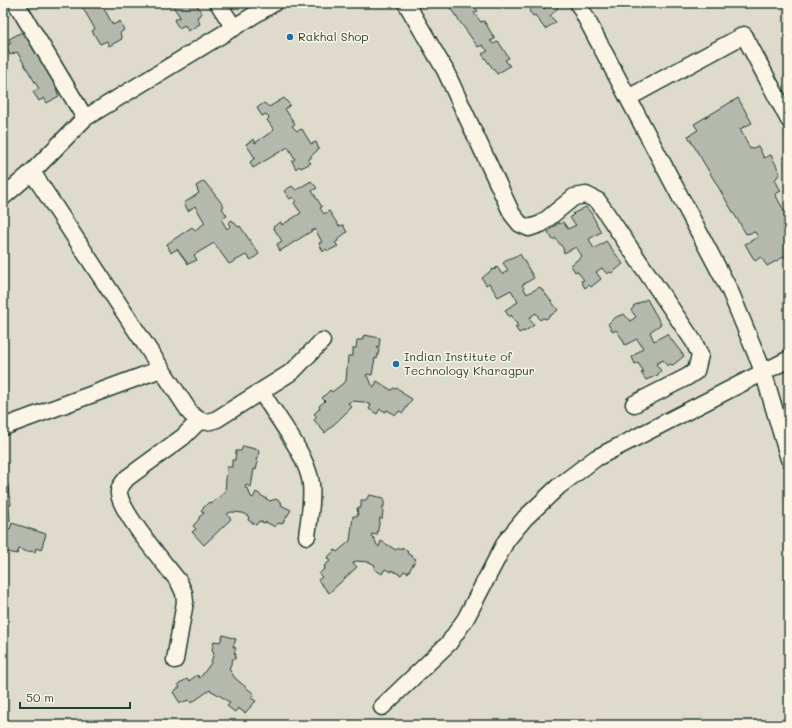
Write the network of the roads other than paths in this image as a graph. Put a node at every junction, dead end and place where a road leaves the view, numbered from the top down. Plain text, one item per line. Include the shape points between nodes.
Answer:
1 (16, 3) edge
2 (218, 3) edge
3 (274, 3) edge
4 (406, 3) edge
5 (578, 3) edge
6 (234, 28) junction
7 (628, 98) junction
8 (85, 118) junction
9 (789, 120) edge
10 (32, 172) junction
11 (3, 197) edge
12 (322, 341) dead end
13 (789, 358) edge
14 (161, 369) junction
15 (763, 371) junction
16 (261, 392) junction
17 (634, 404) dead end
18 (199, 421) junction
19 (3, 427) edge
20 (789, 459) edge
21 (307, 536) dead end
22 (175, 660) dead end
23 (382, 707) dead end

1 - 8 street
2 - 6 street
3 - 6 street
4 - 17 street via 445,70 512,214 520,224 529,228 541,224 574,197 586,195 598,201 694,342 700,355 696,371
5 - 7 street
6 - 8 street
7 - 9 street via 744,36
7 - 15 street via 730,291
8 - 10 street
10 - 11 street
10 - 14 street
12 - 16 street via 293,372
13 - 15 street
14 - 18 street via 191,414
14 - 19 street
15 - 20 street
15 - 23 street via 596,458 559,486 525,518 506,541 466,618 449,643
16 - 18 street via 217,419
16 - 21 street via 298,451 311,482 312,497
18 - 22 street via 183,437 127,478 118,493 133,522 179,582 184,593 185,602

